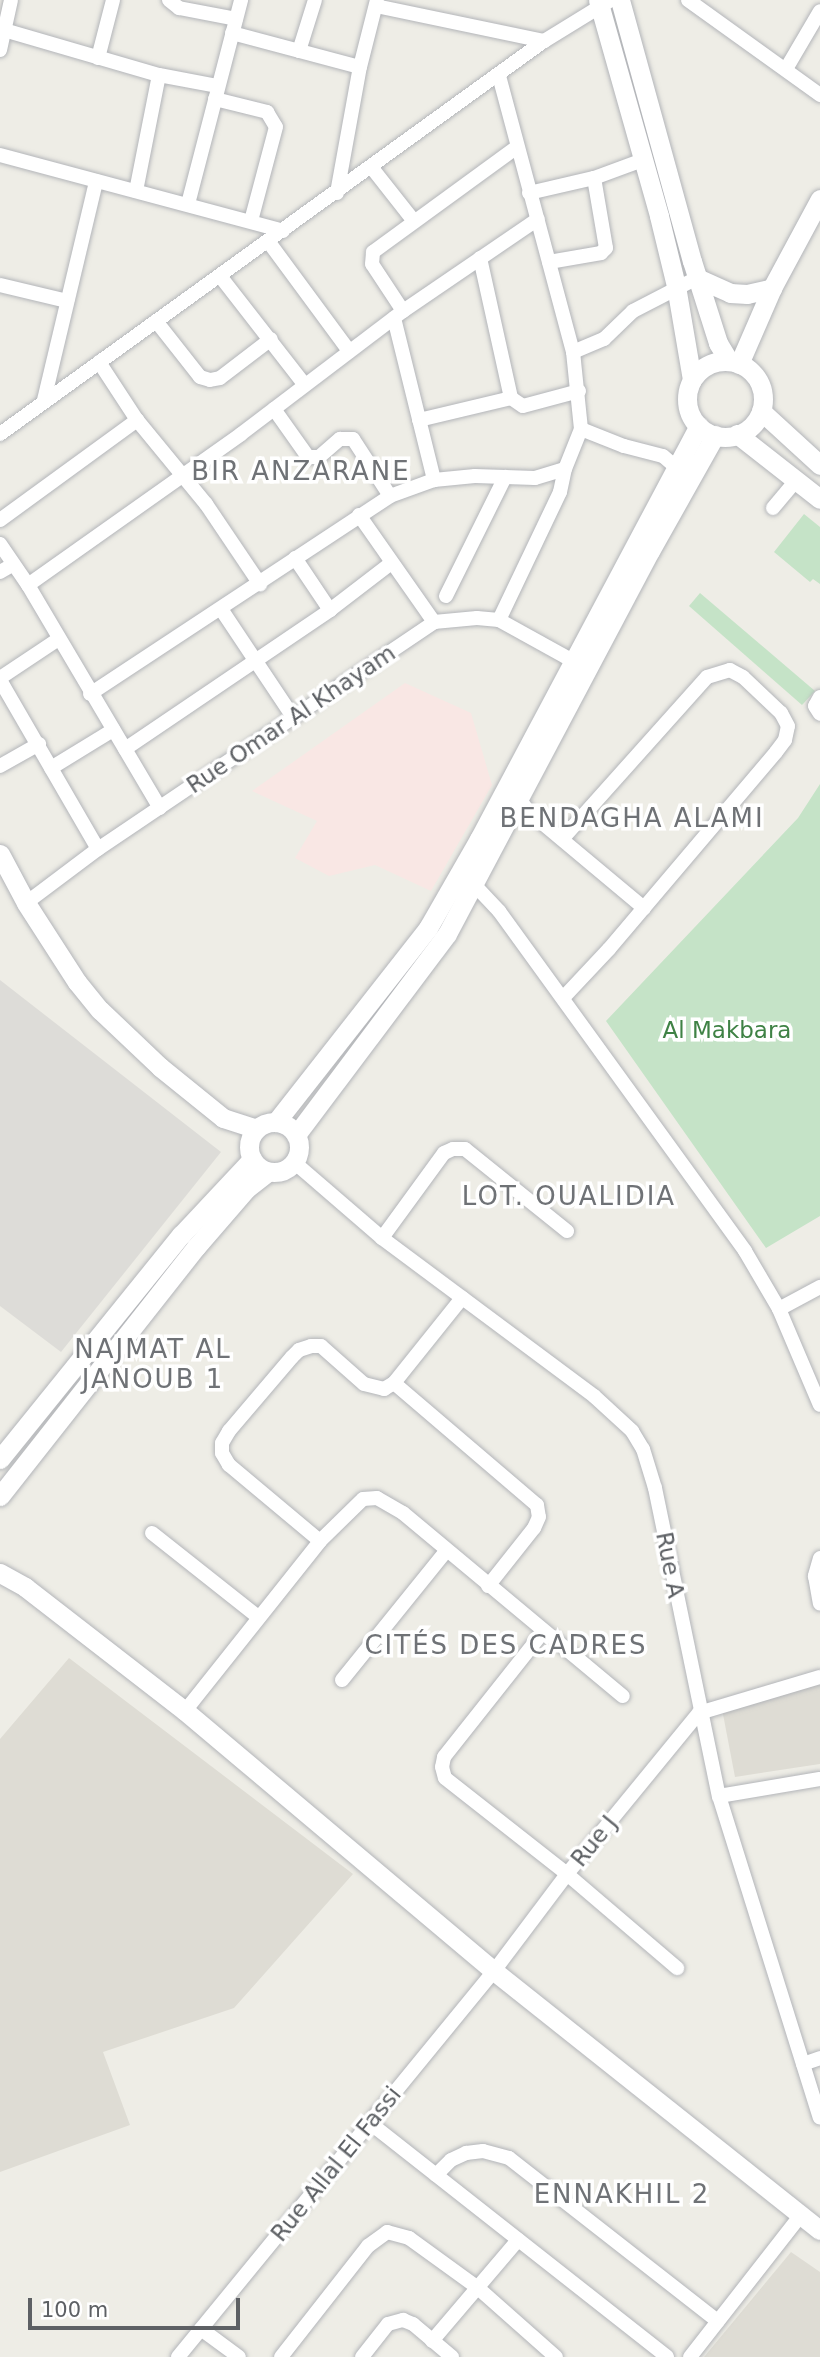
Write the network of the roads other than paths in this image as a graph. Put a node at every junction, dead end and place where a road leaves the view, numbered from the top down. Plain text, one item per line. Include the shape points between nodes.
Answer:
1 (11, 0) edge
2 (113, 0) edge
3 (169, 0) edge
4 (241, 0) edge
5 (315, 0) edge
6 (620, 0) edge
7 (688, 0) edge
8 (603, 2) edge
9 (377, 3) edge
10 (820, 11) edge
11 (234, 26) junction
12 (5, 30) junction
13 (544, 41) junction
14 (0, 50) edge
15 (299, 51) junction
16 (98, 58) junction
17 (360, 67) junction
18 (786, 69) junction
19 (159, 75) junction
20 (499, 76) junction
21 (216, 92) junction
22 (820, 95) edge
23 (517, 147) junction
24 (0, 155) edge
25 (643, 160) junction
26 (372, 168) junction
27 (594, 178) junction
28 (96, 181) junction
29 (136, 191) junction
30 (529, 193) junction
31 (337, 194) junction
32 (820, 199) edge
33 (188, 204) junction
34 (538, 219) junction
35 (816, 219) edge
36 (414, 220) junction
37 (251, 221) junction
38 (283, 231) junction
39 (268, 241) junction
40 (480, 258) junction
41 (549, 262) junction
42 (220, 276) junction
43 (697, 278) junction
44 (0, 285) edge
45 (676, 286) junction
46 (772, 288) junction
47 (67, 301) junction
48 (399, 315) junction
49 (156, 321) junction
50 (271, 339) junction
51 (349, 351) junction
52 (573, 352) junction
53 (99, 362) junction
54 (734, 362) junction
55 (692, 380) junction
56 (304, 384) junction
57 (579, 391) junction
58 (511, 398) junction
59 (44, 400) junction
60 (274, 409) junction
61 (761, 411) junction
62 (137, 420) junction
63 (419, 420) junction
64 (581, 429) junction
65 (707, 430) junction
66 (0, 434) edge
67 (737, 434) junction
68 (820, 465) edge
69 (677, 468) junction
70 (565, 469) junction
71 (182, 475) junction
72 (505, 477) junction
73 (434, 480) junction
74 (796, 481) junction
75 (390, 496) junction
76 (820, 499) edge
77 (773, 508) dead end
78 (359, 515) junction
79 (0, 520) edge
80 (0, 544) edge
81 (295, 558) junction
82 (390, 564) junction
83 (6, 569) edge
84 (260, 584) junction
85 (28, 585) junction
86 (446, 596) dead end
87 (221, 609) junction
88 (330, 610) junction
89 (499, 620) junction
90 (434, 622) junction
91 (57, 639) junction
92 (255, 662) junction
93 (581, 665) junction
94 (0, 679) edge
95 (90, 694) junction
96 (820, 697) edge
97 (820, 714) edge
98 (293, 717) junction
99 (113, 730) junction
100 (39, 744) junction
101 (125, 749) junction
102 (0, 766) edge
103 (51, 768) junction
104 (509, 780) junction
105 (520, 801) junction
106 (160, 808) junction
107 (563, 838) junction
108 (98, 849) junction
109 (0, 854) edge
110 (467, 877) junction
111 (26, 903) junction
112 (644, 908) junction
113 (563, 998) junction
114 (276, 1122) junction
115 (256, 1129) junction
116 (296, 1135) junction
117 (252, 1159) junction
118 (294, 1162) junction
119 (268, 1172) junction
120 (567, 1231) dead end
121 (382, 1238) junction
122 (820, 1287) edge
123 (462, 1298) junction
124 (779, 1309) junction
125 (394, 1383) junction
126 (820, 1405) edge
127 (0, 1459) edge
128 (0, 1496) edge
129 (152, 1533) dead end
130 (320, 1541) junction
131 (446, 1550) junction
132 (820, 1558) edge
133 (0, 1573) edge
134 (488, 1586) junction
135 (820, 1604) edge
136 (258, 1617) junction
137 (543, 1632) junction
138 (820, 1677) edge
139 (341, 1680) dead end
140 (623, 1696) dead end
141 (185, 1711) junction
142 (699, 1713) junction
143 (820, 1779) edge
144 (719, 1796) junction
145 (567, 1874) junction
146 (677, 1968) dead end
147 (494, 1972) junction
148 (820, 2058) edge
149 (803, 2064) junction
150 (820, 2118) edge
151 (370, 2123) junction
152 (436, 2175) junction
153 (801, 2215) junction
154 (820, 2230) edge
155 (519, 2240) junction
156 (478, 2288) junction
157 (718, 2321) junction
158 (201, 2329) junction
159 (432, 2341) junction
160 (178, 2357) edge
161 (239, 2357) edge
162 (281, 2357) edge
163 (362, 2357) edge
164 (452, 2357) edge
165 (556, 2357) edge
166 (667, 2357) edge
167 (690, 2357) edge

1 - 12 street
2 - 16 street
3 - 11 street via 179,8
4 - 11 street
5 - 15 street
6 - 43 main road
7 - 18 street
8 - 13 street
8 - 25 main road
9 - 13 street
9 - 17 street
10 - 18 street
11 - 15 street
11 - 21 street
12 - 14 street
12 - 16 street
13 - 20 street
15 - 17 street
16 - 19 street
17 - 31 street
18 - 22 street
19 - 21 street
19 - 29 street
20 - 23 street
20 - 26 street
21 - 33 street
21 - 37 street via 267,112 276,127
23 - 30 street
23 - 36 street
24 - 28 street
25 - 27 street
25 - 45 main road
26 - 31 street
26 - 36 street
27 - 30 street
27 - 41 street via 606,247 601,253
28 - 29 street
28 - 47 street
29 - 33 street
30 - 34 street
31 - 38 street
32 - 35 main road
33 - 37 street
34 - 40 street
34 - 41 street
35 - 46 main road
36 - 48 street via 370,258
37 - 38 street
38 - 39 street
39 - 42 street
39 - 51 street
40 - 48 street
40 - 58 street
41 - 52 street
42 - 49 street
42 - 50 street
43 - 45 street
43 - 46 main road via 730,293
43 - 54 main road via 718,343
44 - 47 street
45 - 52 street via 633,311 604,339
45 - 55 main road
46 - 54 main road
47 - 59 street
48 - 51 street
48 - 63 street
49 - 50 street via 200,377 210,380 220,378
49 - 53 street
50 - 56 street
51 - 56 street
52 - 57 street
53 - 59 street
53 - 62 street
54 - 55 main road via 704,367
54 - 61 main road via 757,379
55 - 65 main road via 687,404
56 - 60 street
57 - 58 street via 523,406
57 - 64 street
58 - 63 street
59 - 66 street
60 - 71 street
60 - 75 street via 307,457 320,457 340,439 353,439
61 - 67 main road
61 - 68 main road
62 - 71 street
62 - 79 street
63 - 73 street
64 - 69 street via 663,456
64 - 70 street
65 - 67 main road
65 - 69 main road
65 - 93 main road
67 - 74 main road
69 - 93 main road
70 - 72 street via 534,478
70 - 89 street via 559,492
71 - 84 street
71 - 85 street
72 - 73 street
72 - 86 street
73 - 75 street
74 - 76 main road
74 - 77 street
75 - 78 street
78 - 81 street
78 - 82 street
80 - 83 street
81 - 84 street
81 - 88 street
82 - 88 street
82 - 90 street
83 - 85 street
84 - 87 street
85 - 91 street
87 - 92 street
87 - 95 street
88 - 92 street
89 - 90 street, Rue Omar Al Khayam
89 - 93 street, Rue Omar Al Khayam
90 - 98 street, Rue Omar Al Khayam
91 - 94 street
91 - 95 street
92 - 98 street
92 - 101 street
93 - 104 main road
93 - 105 main road
94 - 100 street
95 - 99 street
96 - 97 street via 815,706
98 - 106 street, Rue Omar Al Khayam
99 - 101 street
99 - 103 street
100 - 102 street
100 - 103 street
101 - 106 street
103 - 108 street
104 - 105 street
104 - 110 main road
105 - 107 street
105 - 110 main road
106 - 108 street, Rue Omar Al Khayam
107 - 112 street
107 - 112 street via 707,677 730,670 743,677 782,713 788,726 785,740
108 - 111 street, Rue Omar Al Khayam
109 - 111 main road
110 - 113 street
110 - 114 main road
110 - 116 main road via 447,934
111 - 115 main road via 77,982 128,1038 223,1118
112 - 113 street
113 - 124 street via 745,1251
114 - 115 main road
114 - 116 main road
115 - 117 main road via 248,1145
116 - 118 main road via 299,1149
117 - 119 main road
117 - 127 main road via 181,1235
118 - 119 main road via 283,1171
118 - 121 street, Rue A
119 - 128 main road via 246,1189 196,1247
120 - 121 street via 465,1149 453,1149 443,1153
121 - 123 street, Rue A
122 - 124 street
123 - 125 street
123 - 142 street, Rue A via 594,1396 620,1417 638,1440 655,1488
124 - 126 street
125 - 130 street via 384,1389 364,1384 321,1346 299,1350 222,1443 222,1453 240,1476
125 - 134 street via 537,1505 539,1517 534,1528
129 - 136 street
130 - 131 street via 363,1499 377,1498 403,1513
130 - 136 street
131 - 134 street
131 - 139 street
132 - 135 street via 815,1576
133 - 141 main road via 25,1587
134 - 137 street
136 - 141 street
137 - 140 street
137 - 145 street via 451,1746 442,1767 445,1777
138 - 142 street
141 - 147 main road
142 - 144 street, Rue A
142 - 145 street, Rue J
143 - 144 street
144 - 149 street, Rue A
145 - 146 street
145 - 147 street, Rue J
147 - 151 street, Rue Allal El Fassi
147 - 153 main road
148 - 149 street
149 - 150 street, Rue A
151 - 152 street
151 - 158 street, Rue Allal El Fassi
152 - 155 street
152 - 157 street via 466,2153 484,2151 509,2158
153 - 154 main road
153 - 157 street
155 - 156 street
155 - 166 street
156 - 159 street
156 - 162 street via 410,2238 387,2232 368,2246
156 - 165 street
157 - 167 street
158 - 160 street, Rue Allal El Fassi
158 - 161 street
159 - 163 street via 414,2324 396,2320
159 - 164 street

